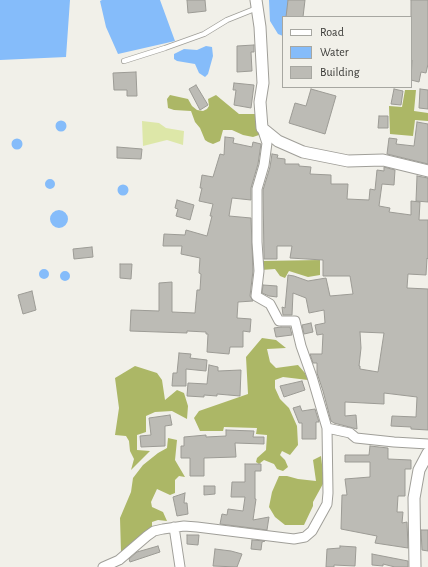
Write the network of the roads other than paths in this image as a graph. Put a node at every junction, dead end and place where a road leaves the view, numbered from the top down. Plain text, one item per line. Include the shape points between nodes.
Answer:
1 (256, 4) edge
2 (124, 61) dead end
3 (262, 128) junction
4 (428, 171) edge
5 (327, 428) junction
6 (428, 444) edge
7 (428, 453) edge
8 (174, 527) junction
9 (103, 567) edge
10 (180, 567) edge
11 (414, 567) edge

1 - 2 lane via 204,34
1 - 3 street via 260,27
3 - 4 street via 278,141 303,152 348,161 383,160
3 - 5 street via 267,143 257,188 259,271 256,296 270,304 279,320 295,321
5 - 6 street via 350,433 356,438
5 - 8 street via 327,504 312,532 294,539 197,527
7 - 11 street via 419,470 414,498
8 - 9 street via 154,531 119,560
8 - 10 street

